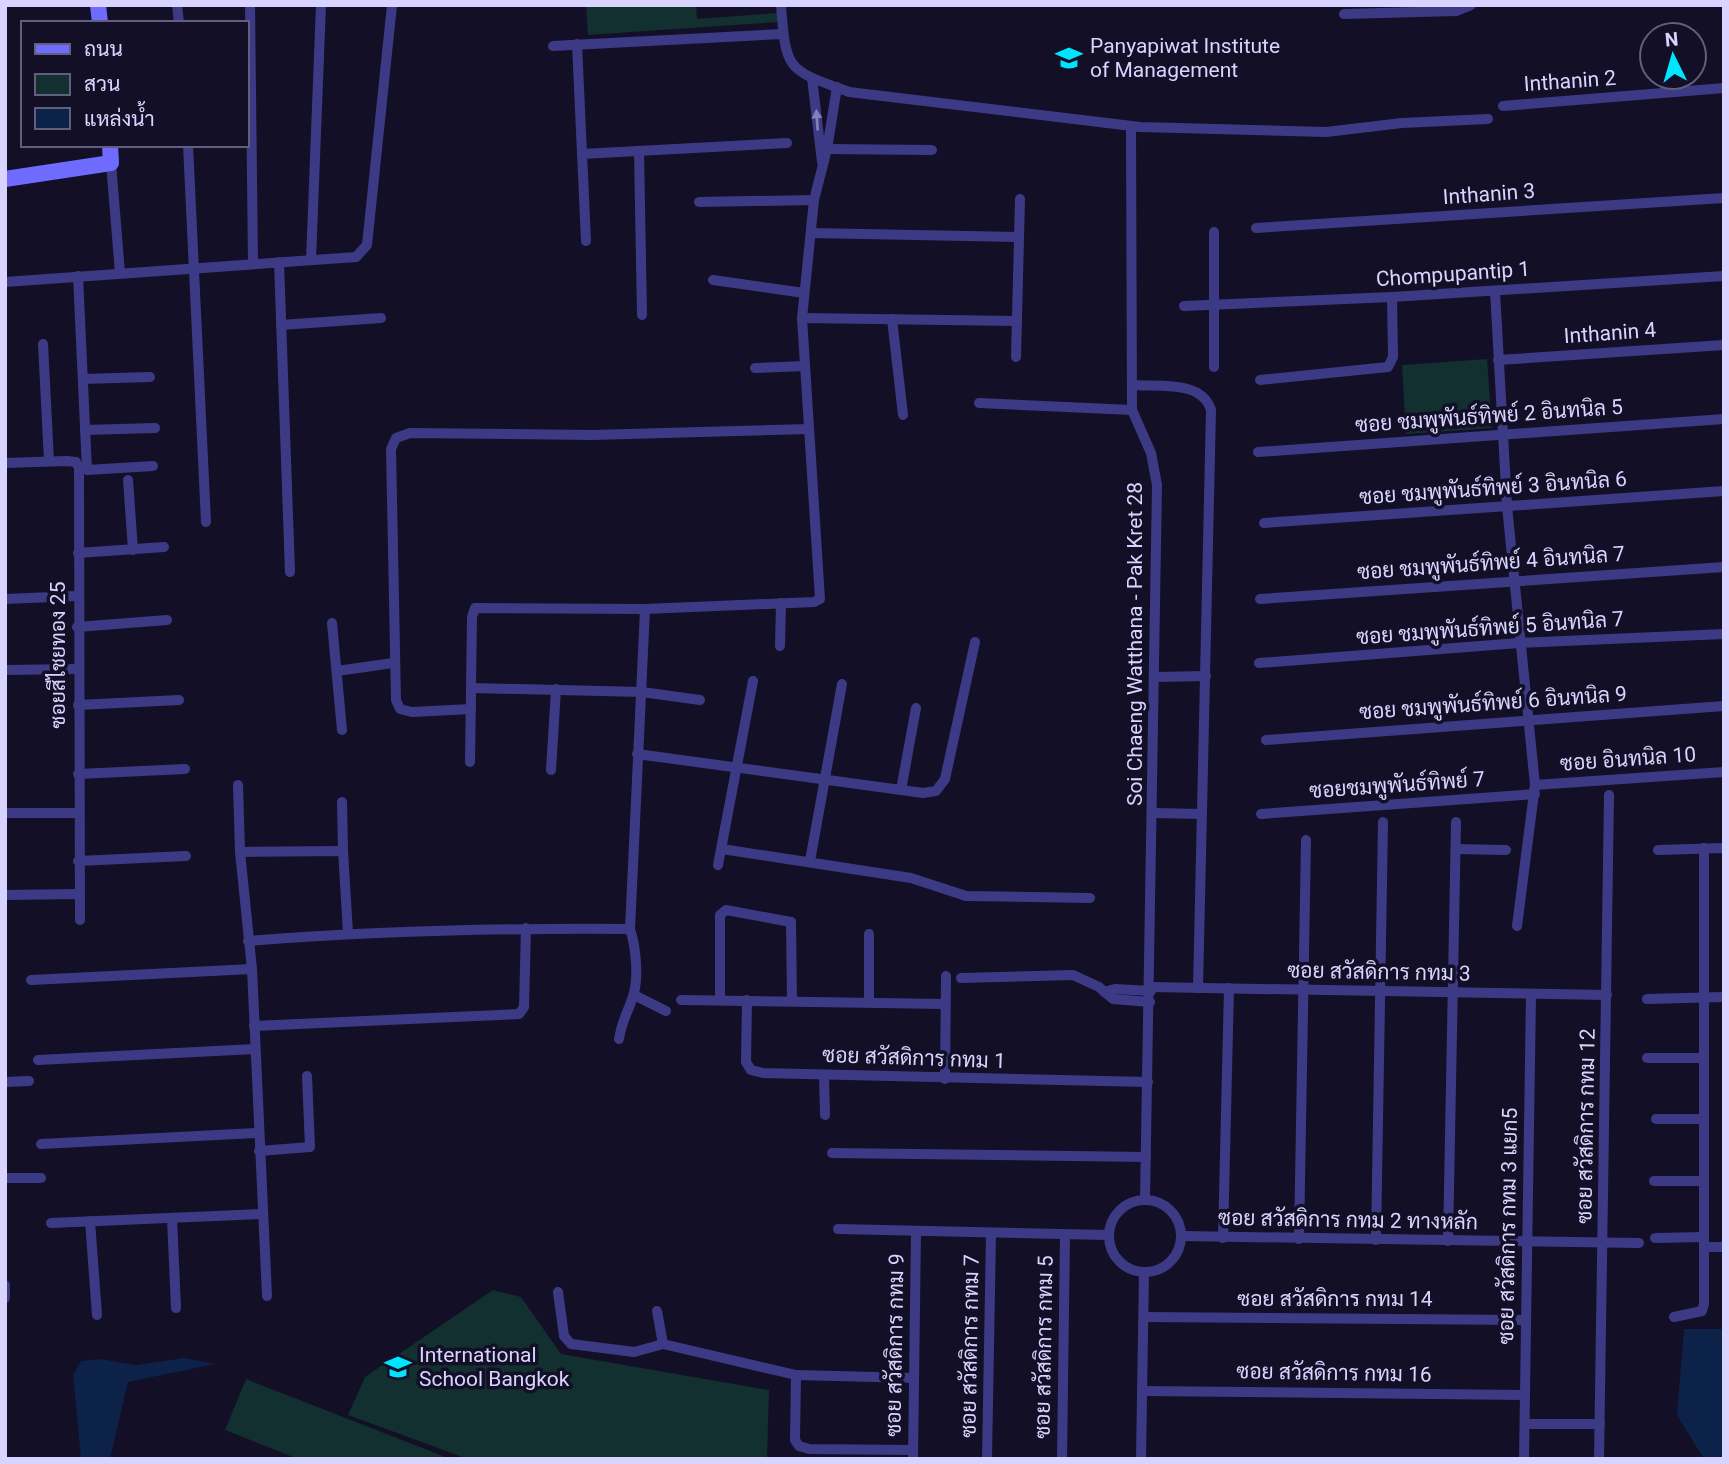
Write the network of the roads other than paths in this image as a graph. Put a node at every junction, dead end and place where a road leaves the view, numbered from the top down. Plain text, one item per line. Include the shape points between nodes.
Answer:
1 (250, 5) edge
2 (321, 5) edge
3 (392, 5) edge
4 (781, 5) edge
5 (1471, 5) edge
6 (1344, 14) dead end
7 (783, 34) junction
8 (577, 44) junction
9 (553, 46) dead end
10 (812, 78) junction
11 (837, 87) junction
12 (1724, 88) edge
13 (1503, 106) dead end
14 (1488, 119) dead end
15 (1131, 126) junction
16 (787, 143) dead end
17 (110, 147) edge
18 (188, 147) edge
19 (827, 149) junction
20 (932, 150) dead end
21 (639, 151) junction
22 (582, 154) junction
23 (822, 162) junction
24 (111, 163) junction
25 (5, 179) edge
26 (1724, 198) edge
27 (1020, 199) dead end
28 (814, 200) junction
29 (699, 202) dead end
30 (1256, 228) dead end
31 (1214, 232) dead end
32 (811, 233) junction
33 (1019, 237) junction
34 (586, 241) dead end
35 (311, 260) junction
36 (279, 262) junction
37 (253, 263) junction
38 (194, 267) junction
39 (120, 273) junction
40 (78, 276) junction
41 (1724, 276) edge
42 (713, 280) dead end
43 (5, 282) edge
44 (1495, 291) junction
45 (804, 293) junction
46 (1392, 297) junction
47 (1215, 305) junction
48 (1184, 306) dead end
49 (642, 315) dead end
50 (381, 318) dead end
51 (802, 318) junction
52 (892, 319) junction
53 (1017, 321) junction
54 (281, 325) junction
55 (43, 344) dead end
56 (1724, 345) edge
57 (1016, 358) dead end
58 (1498, 360) junction
59 (805, 366) junction
60 (1214, 367) dead end
61 (755, 368) dead end
62 (150, 377) dead end
63 (83, 379) junction
64 (1260, 380) dead end
65 (1132, 385) junction
66 (979, 403) dead end
67 (1132, 410) junction
68 (903, 415) dead end
69 (1724, 419) edge
70 (155, 428) dead end
71 (810, 429) junction
72 (85, 430) junction
73 (1503, 433) junction
74 (1258, 452) dead end
75 (49, 461) junction
76 (5, 463) edge
77 (153, 466) dead end
78 (128, 480) dead end
79 (1724, 491) edge
80 (1507, 506) junction
81 (206, 522) dead end
82 (1264, 523) dead end
83 (164, 547) dead end
84 (133, 550) junction
85 (78, 553) junction
86 (1724, 567) edge
87 (290, 572) dead end
88 (1514, 579) junction
89 (77, 596) junction
90 (5, 599) edge
91 (1260, 599) dead end
92 (781, 603) junction
93 (645, 609) junction
94 (167, 621) dead end
95 (332, 623) dead end
96 (77, 627) junction
97 (1724, 634) edge
98 (975, 642) dead end
99 (1520, 643) junction
100 (780, 646) dead end
101 (393, 663) junction
102 (1259, 663) dead end
103 (78, 669) junction
104 (5, 670) edge
105 (337, 671) junction
106 (1206, 676) junction
107 (1155, 677) junction
108 (753, 681) dead end
109 (842, 684) dead end
110 (472, 688) junction
111 (556, 689) junction
112 (642, 692) junction
113 (179, 700) dead end
114 (700, 700) dead end
115 (78, 705) junction
116 (1724, 706) edge
117 (916, 708) dead end
118 (471, 709) junction
119 (1527, 719) junction
120 (342, 730) dead end
121 (1266, 740) dead end
122 (636, 754) junction
123 (470, 762) dead end
124 (739, 768) junction
125 (185, 769) dead end
126 (551, 770) dead end
127 (1724, 772) edge
128 (78, 774) junction
129 (825, 779) junction
130 (238, 785) dead end
131 (1535, 789) junction
132 (901, 790) junction
133 (1609, 795) dead end
134 (342, 802) dead end
135 (5, 813) edge
136 (78, 813) junction
137 (1153, 813) junction
138 (1202, 814) junction
139 (1261, 814) dead end
140 (1383, 822) dead end
141 (1456, 822) dead end
142 (1306, 840) dead end
143 (1704, 848) junction
144 (1724, 848) edge
145 (722, 849) junction
146 (1456, 849) junction
147 (1506, 850) dead end
148 (1658, 850) dead end
149 (343, 851) junction
150 (240, 852) junction
151 (186, 856) dead end
152 (78, 861) junction
153 (810, 861) junction
154 (718, 864) dead end
155 (78, 894) junction
156 (5, 895) edge
157 (1090, 898) dead end
158 (80, 920) dead end
159 (1517, 926) dead end
160 (526, 928) junction
161 (630, 929) junction
162 (348, 933) junction
163 (869, 934) dead end
164 (248, 941) junction
165 (252, 969) junction
166 (946, 976) dead end
167 (961, 978) dead end
168 (32, 980) dead end
169 (1198, 988) junction
170 (1229, 988) junction
171 (1304, 990) junction
172 (1379, 991) junction
173 (1455, 992) junction
174 (1150, 993) junction
175 (1531, 994) junction
176 (634, 995) junction
177 (1607, 995) junction
178 (1703, 997) junction
179 (1724, 997) edge
180 (1647, 999) dead end
181 (681, 1000) dead end
182 (720, 1000) junction
183 (747, 1000) junction
184 (792, 1001) junction
185 (869, 1002) junction
186 (945, 1004) junction
187 (666, 1011) dead end
188 (254, 1026) junction
189 (619, 1039) dead end
190 (255, 1049) junction
191 (1647, 1058) dead end
192 (1703, 1058) junction
193 (38, 1060) dead end
194 (824, 1075) junction
195 (307, 1076) dead end
196 (945, 1079) junction
197 (29, 1081) dead end
198 (5, 1082) edge
199 (1148, 1082) junction
200 (825, 1115) dead end
201 (1656, 1118) dead end
202 (1703, 1119) junction
203 (258, 1133) junction
204 (41, 1143) dead end
205 (259, 1151) junction
206 (832, 1153) dead end
207 (1146, 1157) junction
208 (5, 1178) edge
209 (41, 1178) dead end
210 (1654, 1181) dead end
211 (1704, 1181) junction
212 (1145, 1199) junction
213 (262, 1214) junction
214 (172, 1218) junction
215 (89, 1221) junction
216 (51, 1223) dead end
217 (838, 1229) dead end
218 (916, 1231) junction
219 (991, 1234) junction
220 (1065, 1236) junction
221 (1108, 1236) junction
222 (1182, 1236) junction
223 (1223, 1238) junction
224 (1655, 1238) dead end
225 (1299, 1239) junction
226 (1376, 1240) junction
227 (1448, 1241) junction
228 (1527, 1241) junction
229 (1603, 1242) junction
230 (1639, 1242) dead end
231 (1704, 1242) junction
232 (1724, 1247) edge
233 (1144, 1272) junction
234 (5, 1285) edge
235 (558, 1292) dead end
236 (267, 1296) dead end
237 (5, 1297) edge
238 (176, 1308) dead end
239 (657, 1311) dead end
240 (97, 1315) dead end
241 (1144, 1317) junction
242 (1674, 1317) dead end
243 (1526, 1320) junction
244 (663, 1344) junction
245 (796, 1375) junction
246 (914, 1378) junction
247 (1142, 1391) junction
248 (1525, 1395) junction
249 (1525, 1424) junction
250 (1600, 1424) junction
251 (913, 1454) edge
252 (987, 1459) edge
253 (1062, 1459) edge
254 (1141, 1459) edge
255 (1524, 1459) edge
256 (1599, 1459) edge

1 - 37 street
2 - 35 street
3 - 35 street via 367,245 356,257
4 - 7 street
5 - 6 street via 1455,11
7 - 8 street
7 - 10 street via 795,68
8 - 9 street
8 - 22 street
10 - 11 street
23 -> 10 street
11 - 15 street
11 - 19 street
12 - 13 street, Inthanin 2
14 - 15 street via 1326,132
15 - 65 street, Soi Chaeng Watthana - Pak Kret 28
16 - 21 street
17 - 24 street
18 - 38 street
19 - 20 street
19 - 23 street
21 - 22 street
21 - 49 street
22 - 34 street
23 - 28 street
24 - 25 street
24 - 39 street
26 - 30 street, Inthanin 3
27 - 33 street
28 - 29 street
28 - 32 street
31 - 47 street
32 - 33 street
32 - 45 street
33 - 53 street
35 - 36 street
36 - 37 street
36 - 54 street
37 - 38 street
38 - 39 street
38 - 81 street
39 - 40 street
40 - 43 street
40 - 63 street
41 - 44 street, Chompupantip 1
42 - 45 street
44 - 46 street, Chompupantip 1
44 - 58 street
45 - 51 street
46 - 47 street, Chompupantip 1
46 - 64 street via 1393,357 1388,367
47 - 48 street, Chompupantip 1
47 - 60 street
50 - 54 street
51 - 52 street
51 - 59 street
52 - 53 street
52 - 68 street
53 - 57 street
54 - 87 street
55 - 75 street
56 - 58 street, Inthanin 4
58 - 73 street
59 - 61 street
59 - 71 street
62 - 63 street
63 - 72 street
65 - 67 street, Soi Chaeng Watthana - Pak Kret 28
65 - 106 street via 1199,391 1208,398
66 - 67 street
67 - 107 street, Soi Chaeng Watthana - Pak Kret 28 via 1151,453 1157,485
69 - 73 street, ซอย ชมพูพันธ์ทิพย์ 2 อินทนิล 5
70 - 72 street
71 - 92 street via 820,598
71 - 101 street via 593,435 410,433 396,438 391,449
72 - 77 street via 87,470
73 - 74 street, ซอย ชมพูพันธ์ทิพย์ 2 อินทนิล 5
73 - 80 street
75 - 76 street, ซอยสีไชยทอง 25
75 - 85 street, ซอยสีไชยทอง 25 via 76,462 79,468
78 - 84 street
79 - 80 street, ซอย ชมพูพันธ์ทิพย์ 3 อินทนิล 6
80 - 82 street, ซอย ชมพูพันธ์ทิพย์ 3 อินทนิล 6
80 - 88 street
83 - 84 street
84 - 85 street
85 - 89 street, ซอยสีไชยทอง 25
86 - 88 street, ซอย ชมพูพันธ์ทิพย์ 4 อินทนิล 7
88 - 91 street, ซอย ชมพูพันธ์ทิพย์ 4 อินทนิล 7
88 - 99 street
89 - 90 street
89 - 96 street, ซอยสีไชยทอง 25
92 - 93 street
92 - 100 street
93 - 110 street via 475,608
93 - 112 street
94 - 96 street
95 - 105 street
96 - 103 street, ซอยสีไชยทอง 25
97 - 99 street, ซอย ชมพูพันธ์ทิพย์ 5 อินทนิล 7
98 - 132 street via 942,786 923,793
99 - 102 street, ซอย ชมพูพันธ์ทิพย์ 5 อินทนิล 7
99 - 119 street
101 - 105 street
101 - 118 street via 400,709
103 - 104 street
103 - 115 street, ซอยสีไชยทอง 25
105 - 120 street
106 - 107 street
106 - 138 street
107 - 137 street, Soi Chaeng Watthana - Pak Kret 28
108 - 124 street
109 - 129 street
110 - 111 street
110 - 118 street
111 - 112 street
111 - 126 street
112 - 114 street
112 - 122 street
113 - 115 street
115 - 128 street, ซอยสีไชยทอง 25
116 - 119 street, ซอย ชมพูพันธ์ทิพย์ 6 อินทนิล 9
117 - 132 street
118 - 123 street
119 - 121 street, ซอย ชมพูพันธ์ทิพย์ 6 อินทนิล 9
119 - 131 street
122 - 124 street
122 - 161 street
124 - 129 street
124 - 145 street
125 - 128 street
127 - 131 street, ซอย อินทนิล 10
128 - 136 street, ซอยสีไชยทอง 25
129 - 132 street
129 - 153 street
130 - 150 street
131 - 139 street, ซอยชมพูพันธ์ทิพย์ 7
131 - 159 street
133 - 177 street, ซอย สวัสดิการ กทม 12
134 - 149 street
135 - 136 street
136 - 152 street, ซอยสีไชยทอง 25
137 - 138 street
137 - 174 street, Soi Chaeng Watthana - Pak Kret 28
138 - 169 street
140 - 172 street
141 - 146 street
142 - 171 street
143 - 144 street
143 - 148 street
143 - 178 street
145 - 153 street
145 - 154 street
146 - 147 street
146 - 173 street
149 - 150 street
149 - 162 street
150 - 164 street
151 - 152 street
152 - 155 street, ซอยสีไชยทอง 25
153 - 157 street via 921,880 966,896
155 - 156 street
155 - 158 street, ซอยสีไชยทอง 25
160 - 161 street
160 - 162 street
160 - 188 street via 524,1007 519,1014
161 - 176 street
162 - 164 street
163 - 185 street
164 - 165 street
165 - 168 street
165 - 188 street
166 - 186 street
167 - 174 street, ซอย สวัสดิการ กทม 3 via 1073,975 1113,999
169 - 170 street, ซอย สวัสดิการ กทม 3
169 - 174 street, ซอย สวัสดิการ กทม 3
170 - 171 street, ซอย สวัสดิการ กทม 3
170 - 223 street
171 - 172 street, ซอย สวัสดิการ กทม 3
171 - 225 street
172 - 173 street, ซอย สวัสดิการ กทม 3
172 - 226 street
173 - 175 street, ซอย สวัสดิการ กทม 3
173 - 227 street
174 - 199 street, Soi Chaeng Watthana - Pak Kret 28
175 - 177 street, ซอย สวัสดิการ กทม 3
175 - 228 street, ซอย สวัสดิการ กทม 3 แยก5
176 - 187 street
176 - 189 street via 623,1016
177 - 229 street, ซอย สวัสดิการ กทม 12
178 - 179 street
178 - 180 street
178 - 192 street
181 - 182 street
182 - 183 street
182 - 184 street via 720,915 726,910 791,922
183 - 184 street
183 - 194 street, ซอย สวัสดิการ กทม 1 via 746,1062 751,1070
184 - 185 street
185 - 186 street
186 - 196 street
188 - 190 street
190 - 193 street
190 - 203 street
191 - 192 street
192 - 202 street
194 - 196 street, ซอย สวัสดิการ กทม 1
194 - 200 street
195 - 205 street via 310,1147
196 - 199 street, ซอย สวัสดิการ กทม 1
197 - 198 street
199 - 207 street, Soi Chaeng Watthana - Pak Kret 28
201 - 202 street
202 - 211 street
203 - 204 street
203 - 205 street
205 - 213 street
206 - 207 street
207 - 212 street, Soi Chaeng Watthana - Pak Kret 28
208 - 209 street
210 - 211 street
211 - 231 street
212 - 221 street via 1119,1210
212 - 222 street via 1171,1210
213 - 214 street
213 - 236 street
214 - 215 street
214 - 238 street
215 - 216 street
215 - 240 street
217 - 218 street
218 - 219 street
218 - 246 street, ซอย สวัสดิการ กทม 9
219 - 220 street
219 - 252 street, ซอย สวัสดิการ กทม 7
220 - 221 street
220 - 253 street, ซอย สวัสดิการ กทม 5
221 - 233 street via 1119,1261
222 - 223 street, ซอย สวัสดิการ กทม 2 ทางหลัก
222 - 233 street via 1171,1262
223 - 225 street, ซอย สวัสดิการ กทม 2 ทางหลัก
224 - 231 street
225 - 226 street, ซอย สวัสดิการ กทม 2 ทางหลัก
226 - 227 street, ซอย สวัสดิการ กทม 2 ทางหลัก
227 - 228 street, ซอย สวัสดิการ กทม 2 ทางหลัก
228 - 229 street, ซอย สวัสดิการ กทม 2 ทางหลัก
228 - 243 street, ซอย สวัสดิการ กทม 3 แยก5
229 - 230 street, ซอย สวัสดิการ กทม 2 ทางหลัก
229 - 250 street, ซอย สวัสดิการ กทม 12
231 - 232 street
231 - 242 street via 1702,1311
233 - 241 street
234 - 237 street
235 - 244 street via 564,1336 571,1344 634,1352
239 - 244 street
241 - 243 street, ซอย สวัสดิการ กทม 14
241 - 247 street
243 - 248 street, ซอย สวัสดิการ กทม 3 แยก5
244 - 245 street
245 - 246 street
245 - 251 street via 795,1440 799,1446
246 - 251 street, ซอย สวัสดิการ กทม 9
247 - 248 street, ซอย สวัสดิการ กทม 16
247 - 254 street
248 - 249 street, ซอย สวัสดิการ กทม 3 แยก5
249 - 250 street
249 - 255 street, ซอย สวัสดิการ กทม 3 แยก5
250 - 256 street, ซอย สวัสดิการ กทม 12

